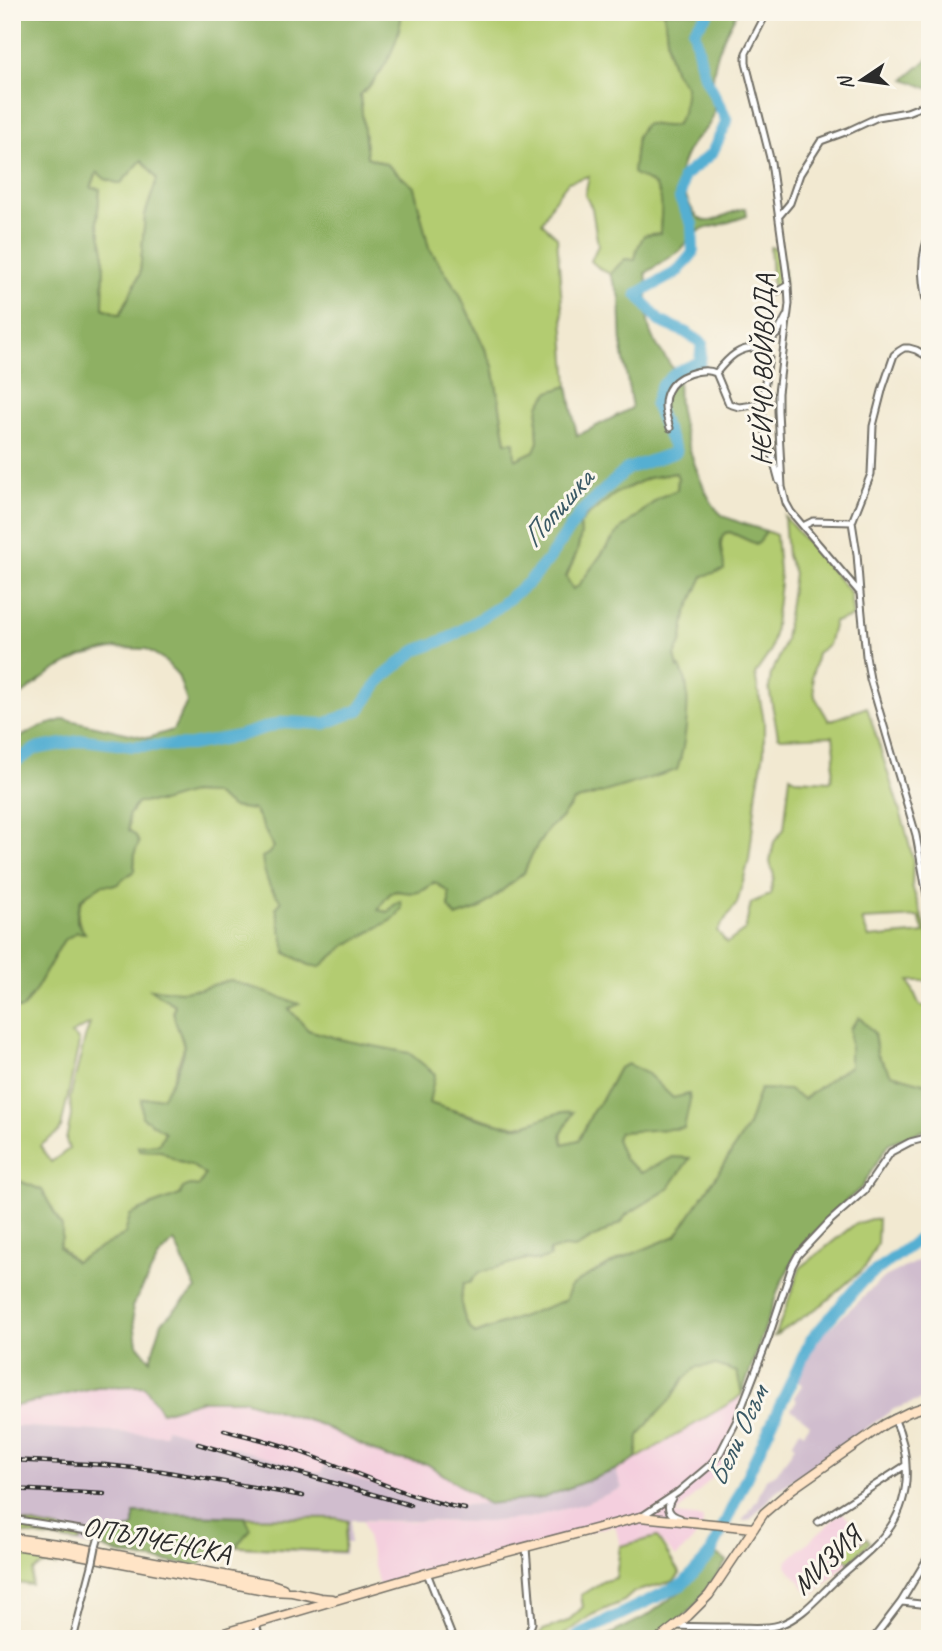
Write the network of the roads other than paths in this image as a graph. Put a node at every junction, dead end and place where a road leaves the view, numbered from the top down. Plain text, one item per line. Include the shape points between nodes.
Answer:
1 (767, 12) edge
2 (930, 103) edge
3 (779, 215) junction
4 (930, 233) edge
5 (788, 285) junction
6 (763, 296) dead end
7 (788, 315) junction
8 (930, 317) edge
9 (761, 348) junction
10 (930, 358) edge
11 (716, 373) junction
12 (762, 404) junction
13 (670, 428) dead end
14 (782, 487) junction
15 (852, 522) junction
16 (803, 526) junction
17 (860, 593) junction
18 (930, 880) edge
19 (926, 897) junction
20 (930, 912) edge
21 (930, 1137) edge
22 (930, 1405) edge
23 (894, 1418) junction
24 (906, 1465) junction
25 (675, 1494) junction
26 (640, 1517) junction
27 (12, 1519) edge
28 (818, 1522) dead end
29 (701, 1523) junction
30 (754, 1528) junction
31 (12, 1538) edge
32 (12, 1545) edge
33 (526, 1548) junction
34 (930, 1554) edge
35 (427, 1573) junction
36 (296, 1593) junction
37 (346, 1597) junction
38 (901, 1602) junction
39 (930, 1605) edge
40 (289, 1614) junction
41 (256, 1624) junction
42 (676, 1626) junction
43 (73, 1639) edge
44 (204, 1639) edge
45 (260, 1639) edge
46 (453, 1639) edge
47 (523, 1639) edge
48 (659, 1639) edge
49 (873, 1639) edge

1 - 3 street, НЕЙЧО ВОЙВОДА via 746,53
2 - 3 street via 878,117 821,141
3 - 5 street, НЕЙЧО ВОЙВОДА
4 - 8 street via 922,265
5 - 6 street
5 - 7 street, НЕЙЧО ВОЙВОДА
7 - 9 street via 778,334
7 - 14 street, НЕЙЧО ВОЙВОДА via 778,402
9 - 11 street via 740,350
9 - 12 street via 768,353 769,362
10 - 15 street via 909,348 894,355 873,426 871,474
11 - 12 street via 729,404
11 - 13 street via 698,371 670,386 664,411
12 - 14 street
14 - 16 street, НЕЙЧО ВОЙВОДА via 786,503
15 - 16 street via 821,521
15 - 17 street
16 - 17 street, НЕЙЧО ВОЙВОДА
17 - 19 street via 870,679 916,835
18 - 19 street
19 - 20 street
21 - 25 street via 891,1152 863,1191 798,1255 726,1443 709,1466
22 - 23 street
23 - 24 street, МИЗИЯ via 904,1443
23 - 30 street via 774,1503
24 - 28 street
24 - 42 street, МИЗИЯ via 901,1502 889,1528 796,1617 769,1627
25 - 26 street
25 - 29 street via 669,1513
26 - 29 street
26 - 33 street
27 - 43 street, bridge via 100,1533
29 - 30 street
30 - 42 street via 709,1595
31 - 36 street, ОПЪЛЧЕНСКА via 271,1584
32 - 36 street, ОПЪЛЧЕНСКА
33 - 35 street
33 - 47 street via 532,1623
34 - 38 street
35 - 37 street
35 - 46 street
36 - 37 street via 326,1599
36 - 40 street via 296,1606
37 - 40 street
38 - 39 street
38 - 49 street
40 - 41 street
41 - 44 street
41 - 45 street
42 - 48 street

